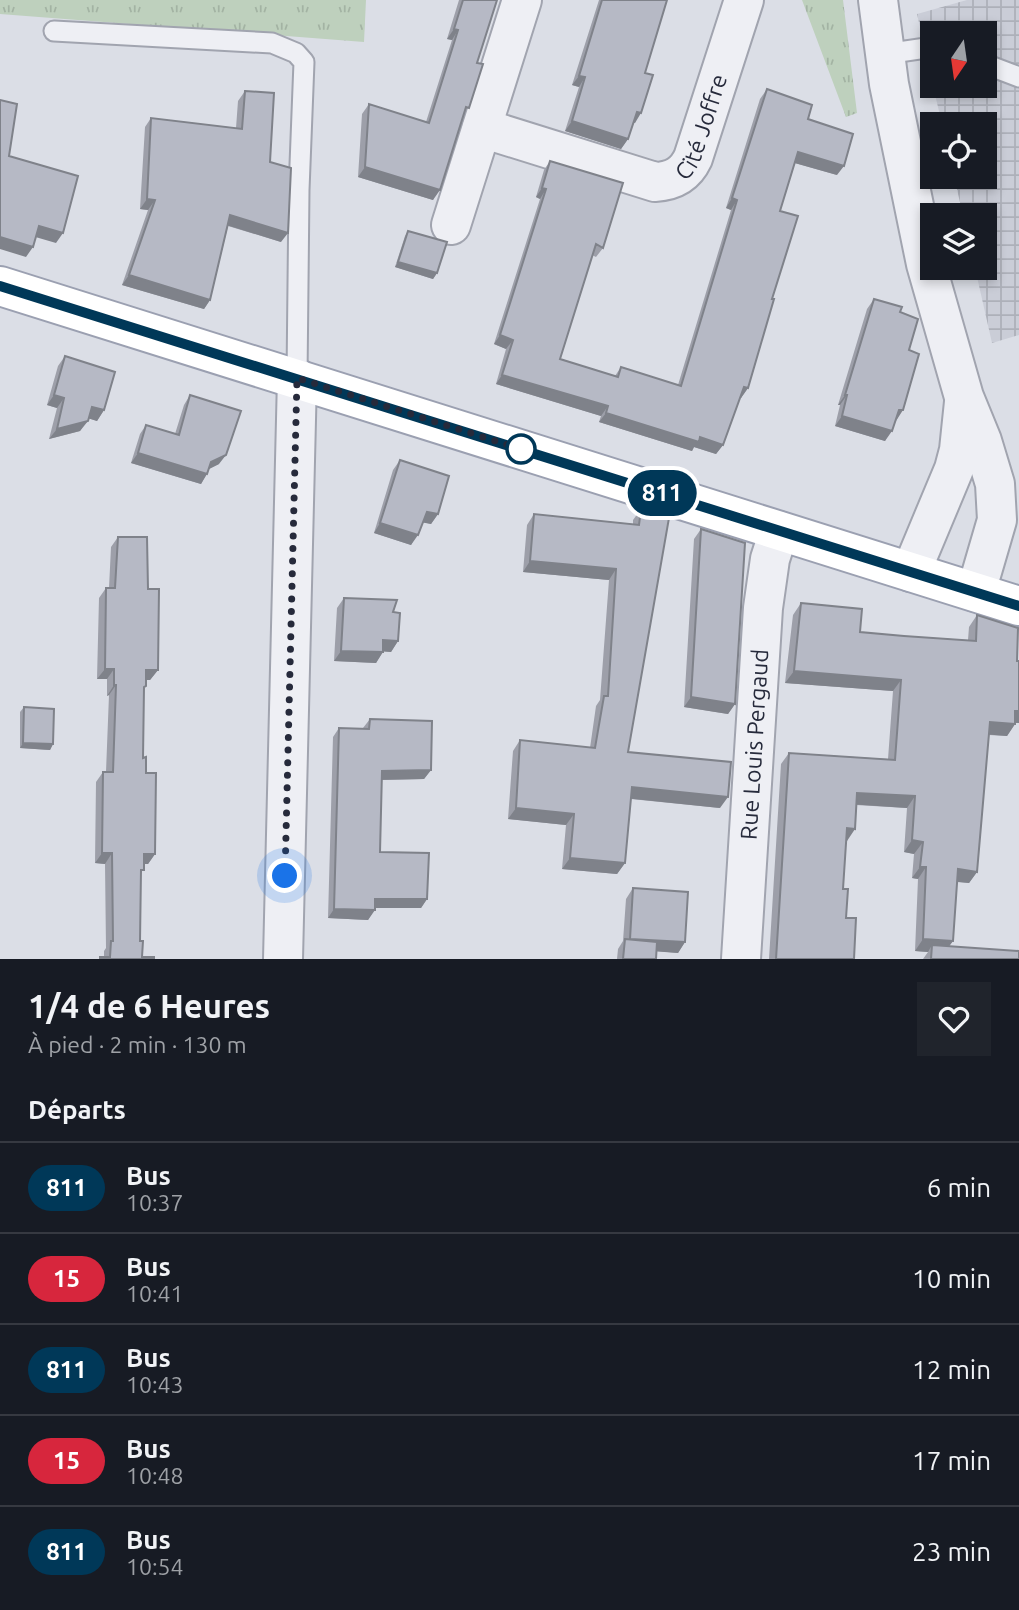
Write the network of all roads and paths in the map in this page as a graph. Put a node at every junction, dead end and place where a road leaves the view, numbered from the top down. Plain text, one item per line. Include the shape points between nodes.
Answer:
1 (522, 0) edge
2 (744, 0) edge
3 (878, 0) edge
4 (54, 30) dead end
5 (920, 49) edge
6 (885, 54) junction
7 (998, 69) edge
8 (1019, 78) edge
9 (482, 128) junction
10 (451, 225) dead end
11 (0, 287) edge
12 (297, 378) junction
13 (964, 397) junction
14 (779, 531) junction
15 (911, 572) junction
16 (976, 592) junction
17 (1019, 606) edge
18 (283, 959) edge
19 (741, 959) edge

1 - 9 street
2 - 9 street, Cité Joffre via 693,158 688,168 668,181 655,182
3 - 6 street
4 - 12 lane via 272,43 286,46 304,62
5 - 6 lane
6 - 13 street via 918,227
7 - 8 lane
9 - 10 street
11 - 12 main road
12 - 14 main road
12 - 18 street
13 - 15 street via 954,469
13 - 16 street via 989,462 998,503
14 - 15 main road
14 - 19 street, Rue Louis Pergaud via 763,608
15 - 16 main road
16 - 17 main road

